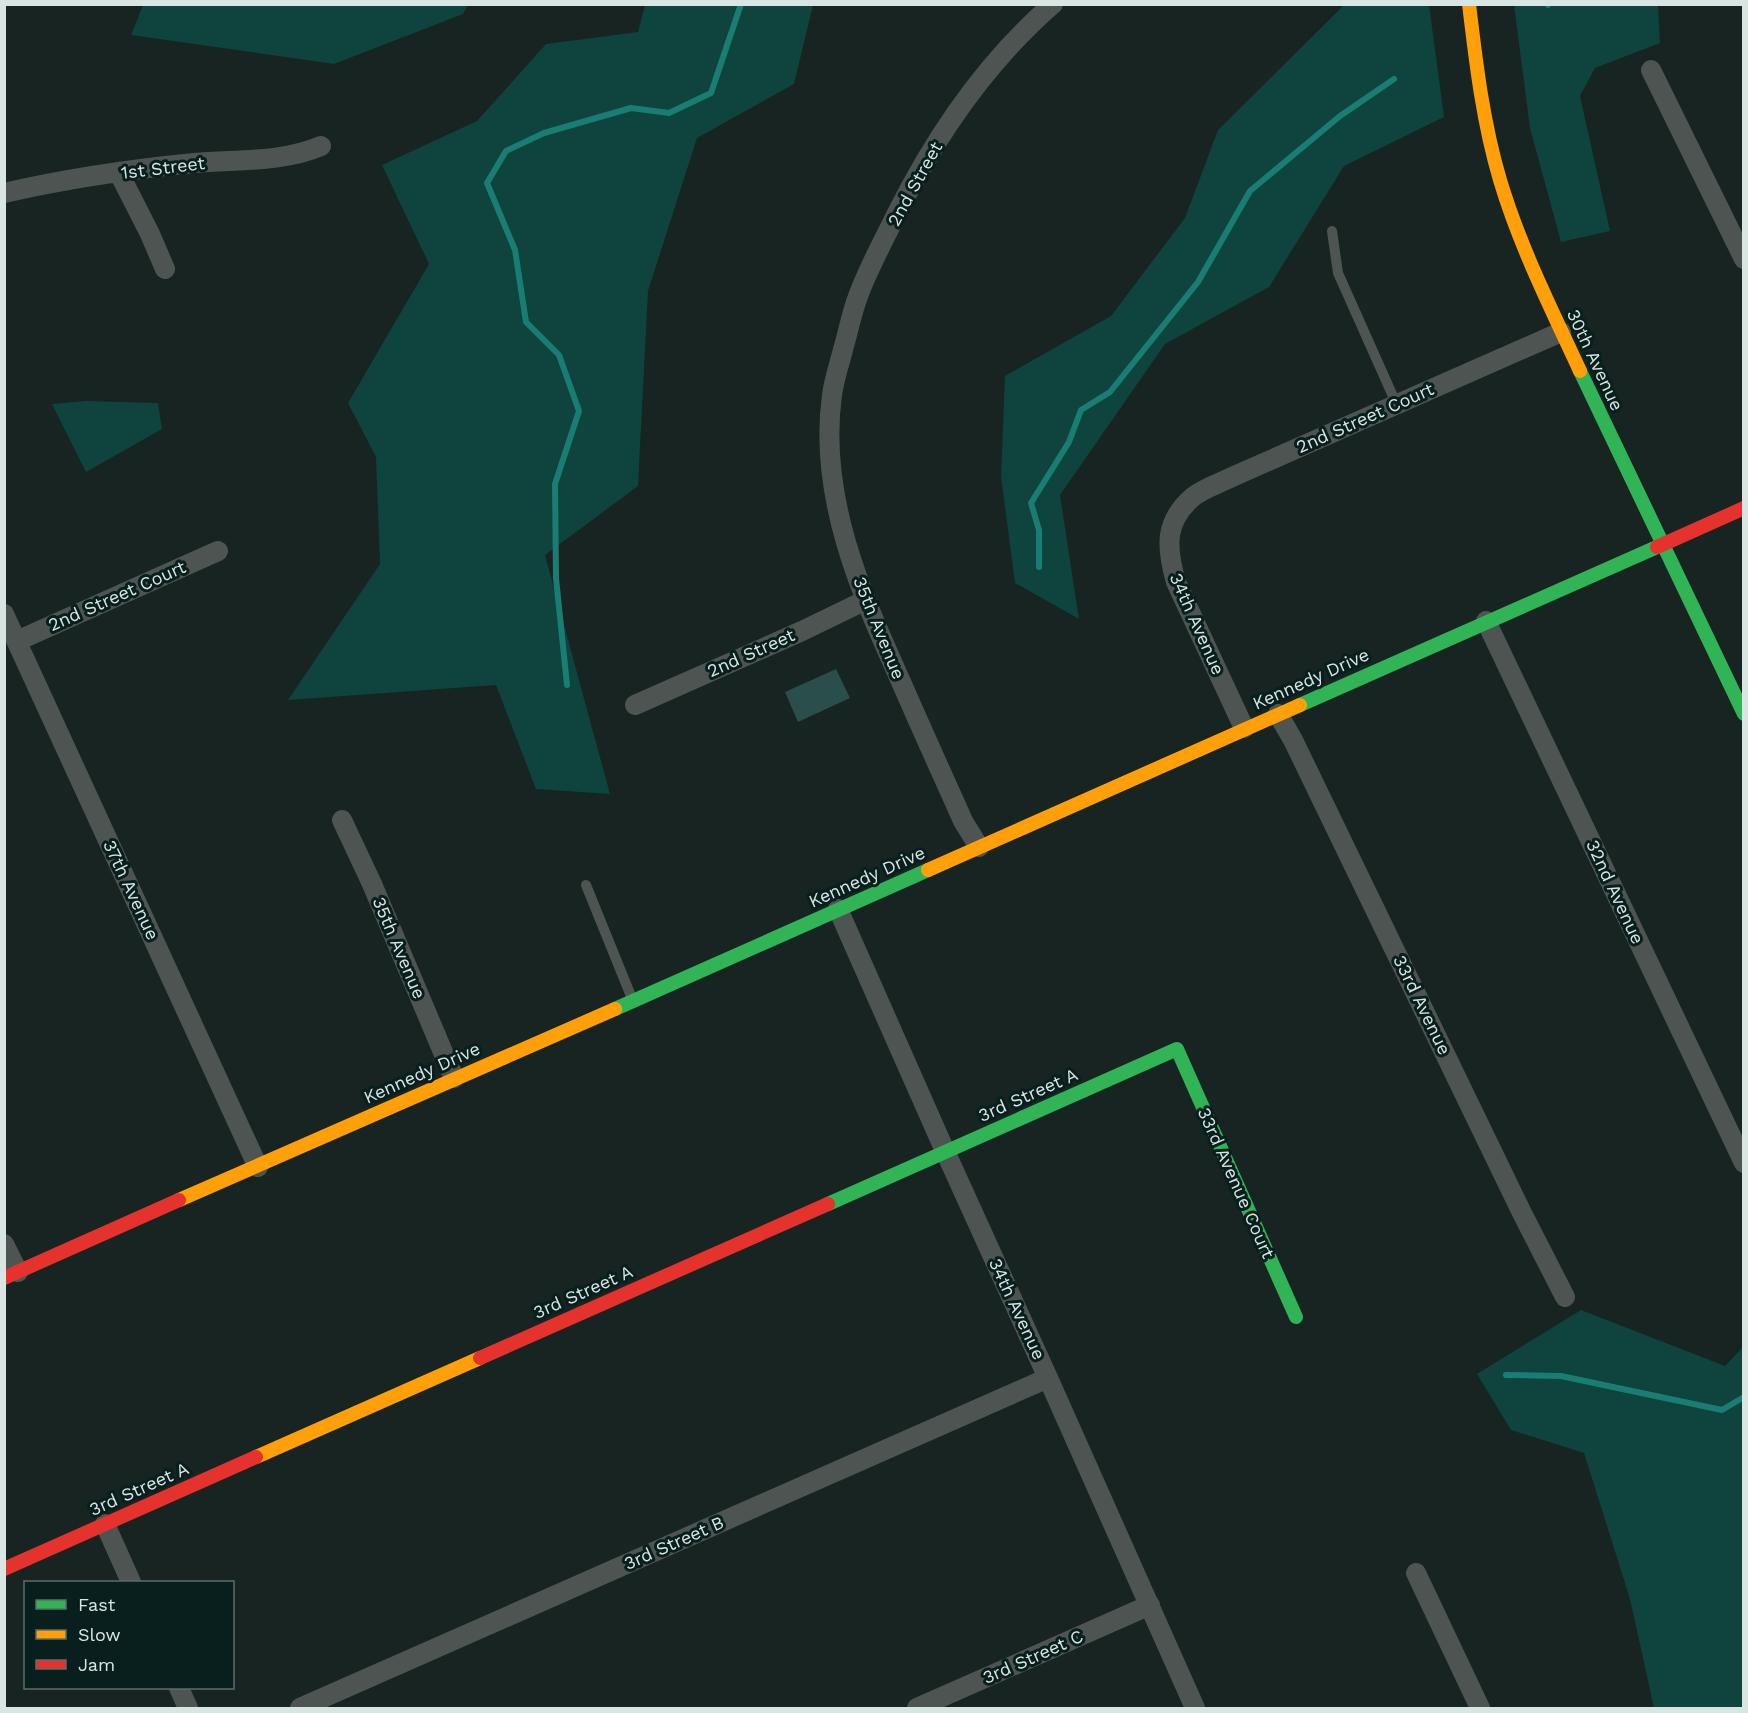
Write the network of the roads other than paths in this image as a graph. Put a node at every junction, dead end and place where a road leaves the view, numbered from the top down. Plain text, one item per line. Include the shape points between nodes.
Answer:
1 (1053, 4) edge
2 (1469, 4) edge
3 (1651, 70) dead end
4 (321, 146) dead end
5 (119, 173) junction
6 (4, 194) edge
7 (1332, 231) dead end
8 (1743, 259) edge
9 (165, 269) dead end
10 (1562, 332) junction
11 (832, 394) joint
12 (1396, 403) junction
13 (1743, 508) edge
14 (1175, 515) joint
15 (1663, 544) junction
16 (218, 551) dead end
17 (866, 600) junction
18 (4, 614) edge
19 (1486, 621) junction
20 (17, 640) junction
21 (635, 705) dead end
22 (1278, 714) junction
23 (1743, 714) edge
24 (1244, 729) junction
25 (342, 820) dead end
26 (979, 847) junction
27 (586, 885) dead end
28 (838, 909) junction
29 (633, 1001) junction
30 (1177, 1049) joint
31 (454, 1078) junction
32 (945, 1151) junction
33 (1743, 1163) edge
34 (258, 1167) junction
35 (4, 1244) edge
36 (11, 1275) edge
37 (1565, 1297) dead end
38 (1296, 1317) dead end
39 (1048, 1378) junction
40 (105, 1524) junction
41 (4, 1569) edge
42 (1416, 1572) dead end
43 (132, 1581) edge
44 (1150, 1605) junction
45 (180, 1689) edge
46 (189, 1708) edge
47 (300, 1708) edge
48 (916, 1708) edge
49 (1195, 1708) edge
50 (1480, 1708) edge

1 - 11 street, 2nd Street via 979,81 916,177 856,302
2 - 10 street, 30th Avenue via 1492,151 1533,271
3 - 8 street
4 - 5 street, 1st Street via 281,157
5 - 6 street, 1st Street
5 - 9 street
7 - 12 lane via 1338,273
10 - 12 street, 2nd Street Court
10 - 15 street, 30th Avenue
11 - 17 street, 35th Avenue via 829,431 834,489 845,538
12 - 14 street, 2nd Street Court via 1196,495
13 - 15 street, Kennedy Drive
14 - 24 street, 34th Avenue via 1169,560 1176,582
15 - 19 street, Kennedy Drive
15 - 23 street, 30th Avenue
16 - 20 street, 2nd Street Court
17 - 21 street, 2nd Street
17 - 26 street, 35th Avenue via 963,821
18 - 20 street, 37th Avenue
19 - 22 street, Kennedy Drive
19 - 33 street, 32nd Avenue
20 - 34 street, 37th Avenue
22 - 24 street, Kennedy Drive
22 - 37 street, 33rd Avenue
24 - 26 street, Kennedy Drive
25 - 31 street, 35th Avenue
26 - 28 street, Kennedy Drive
27 - 29 lane
28 - 29 street, Kennedy Drive
28 - 32 street, 34th Avenue
29 - 31 street, Kennedy Drive
30 - 32 street, 3rd Street A
30 - 38 street, 33rd Avenue Court
31 - 34 street, Kennedy Drive
32 - 39 street, 34th Avenue
32 - 40 street, 3rd Street A
34 - 36 street, Kennedy Drive
35 - 36 street
39 - 44 street, 34th Avenue
39 - 47 street, 3rd Street B
40 - 41 street, 3rd Street A
40 - 43 street
42 - 50 street
44 - 48 street, 3rd Street C
44 - 49 street, 34th Avenue
45 - 46 street

